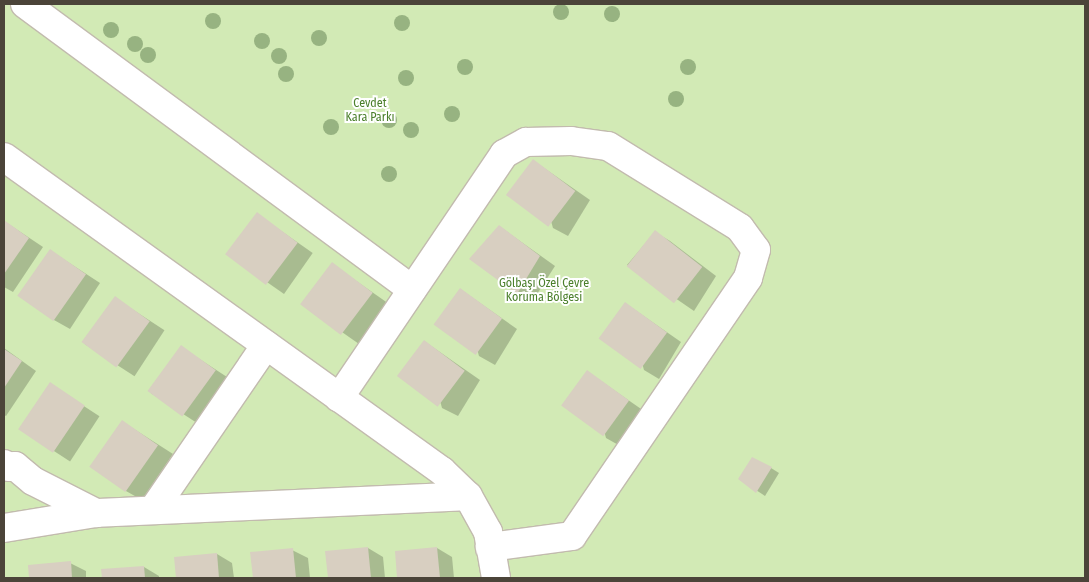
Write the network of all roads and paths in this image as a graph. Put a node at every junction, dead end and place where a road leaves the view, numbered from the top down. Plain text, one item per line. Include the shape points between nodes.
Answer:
1 (25, 4) edge
2 (4, 157) edge
3 (412, 289) junction
4 (266, 345) junction
5 (339, 398) junction
6 (5, 473) edge
7 (468, 496) junction
8 (153, 510) junction
9 (96, 513) junction
10 (4, 528) edge
11 (490, 547) junction
12 (496, 578) edge

1 - 3 street
2 - 4 street
3 - 5 street
3 - 11 street via 504,154 526,142 571,140 608,146 740,228 756,250 748,278 732,303 572,536
4 - 5 street
4 - 8 street
5 - 7 street via 442,471
6 - 9 street via 15,466 33,481
7 - 8 street
7 - 11 street via 488,532
8 - 9 street
9 - 10 street
11 - 12 street

